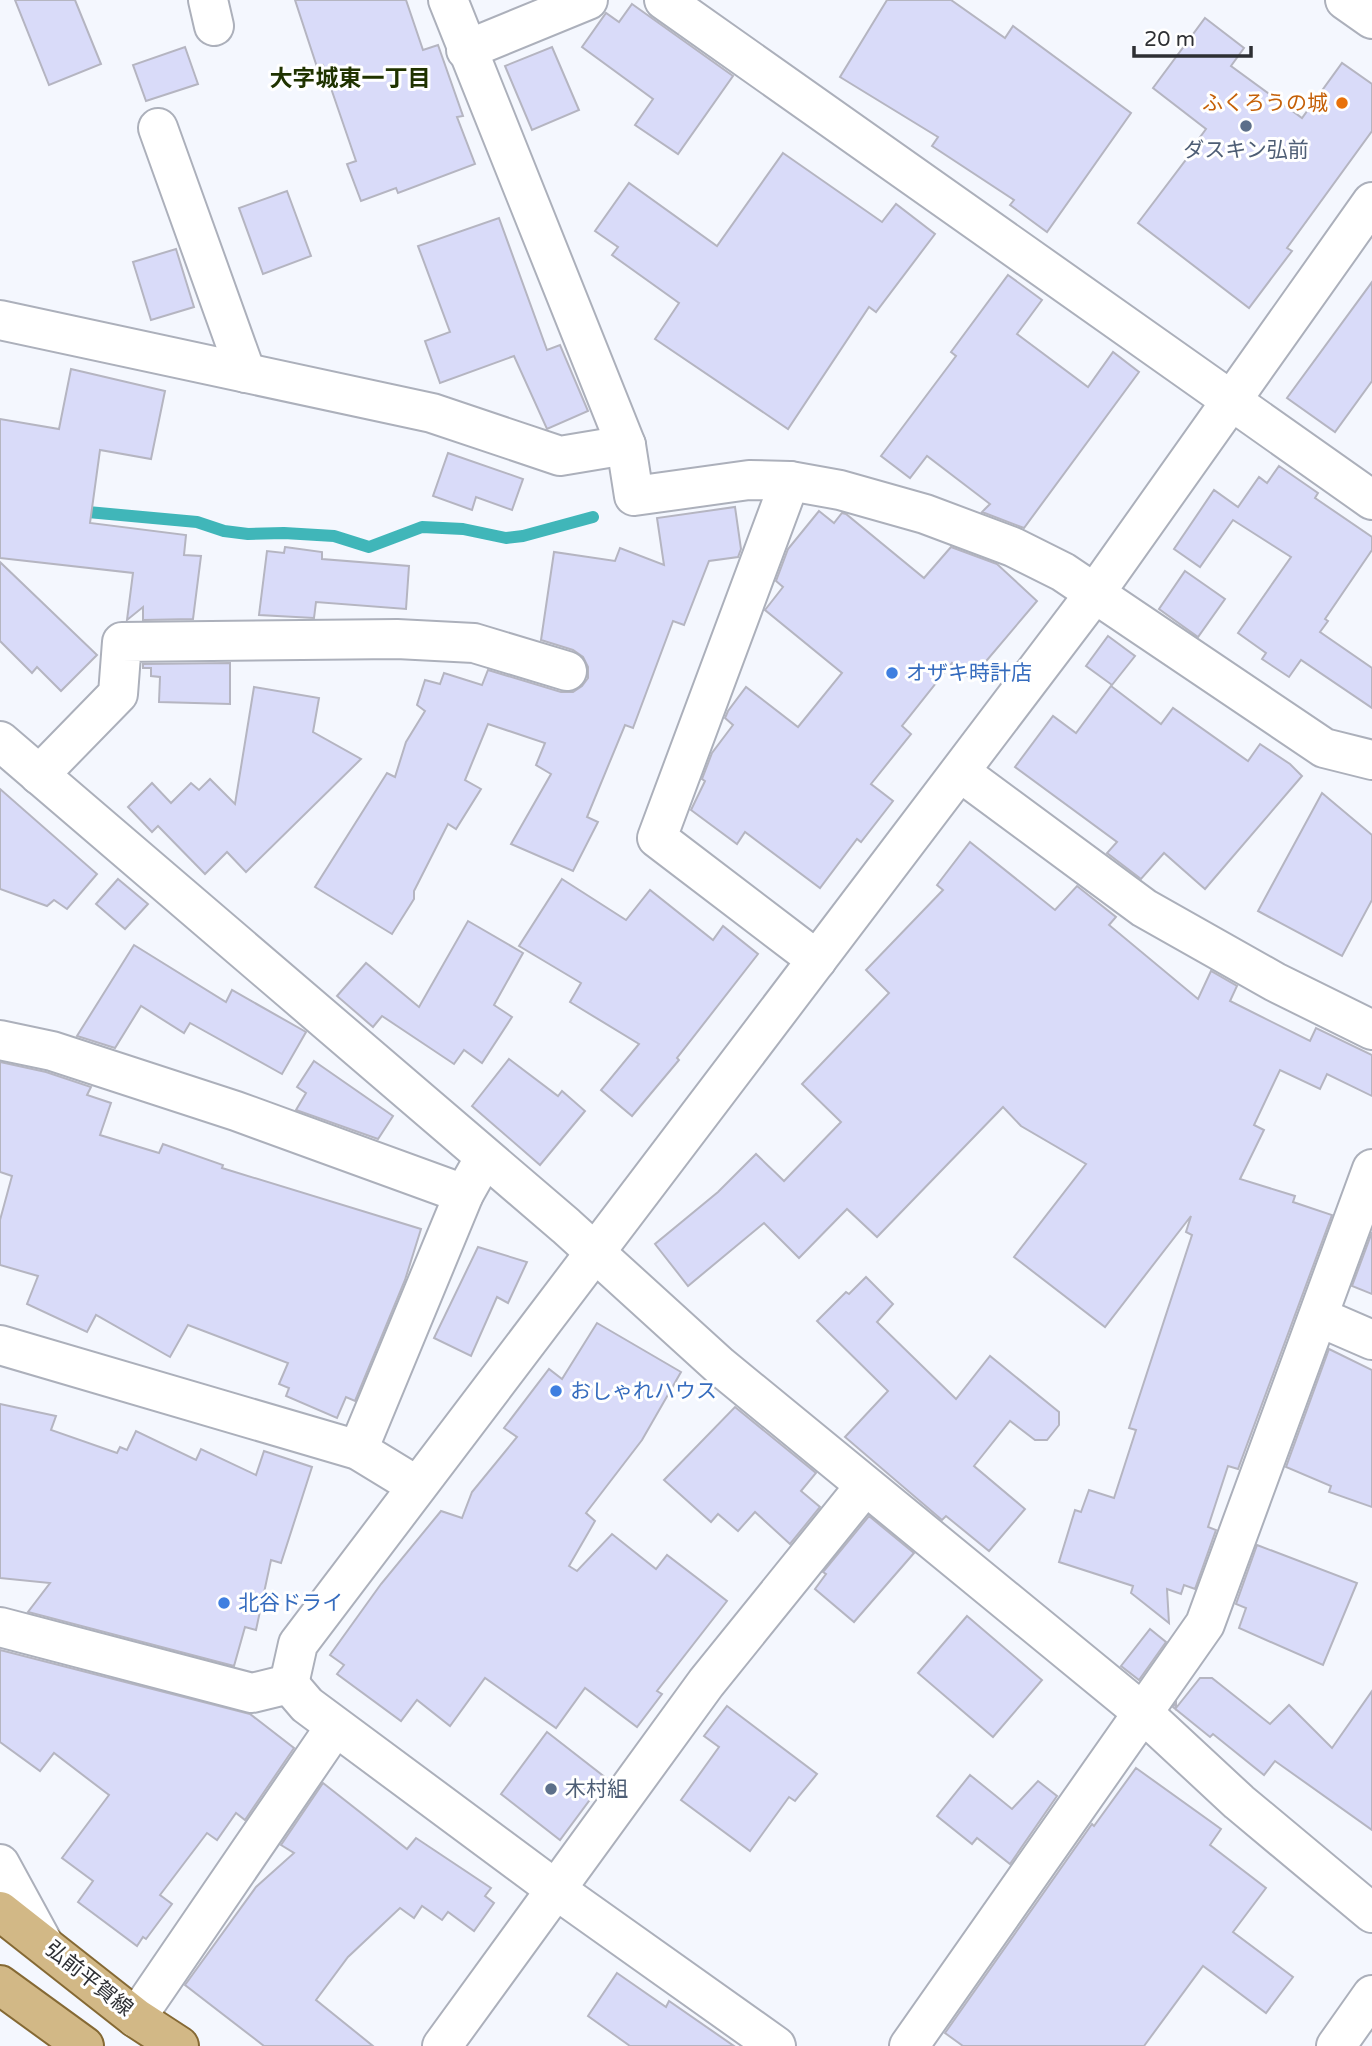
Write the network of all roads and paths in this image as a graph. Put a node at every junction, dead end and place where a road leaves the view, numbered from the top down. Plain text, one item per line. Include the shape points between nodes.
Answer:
1 (448, 0) edge
2 (588, 0) edge
3 (664, 0) edge
4 (1345, 0) edge
5 (1372, 19) edge
6 (466, 50) junction
7 (158, 128) dead end
8 (1372, 202) edge
9 (0, 320) edge
10 (246, 373) junction
11 (1232, 400) junction
12 (626, 445) junction
13 (790, 481) junction
14 (1372, 500) edge
15 (1095, 593) junction
16 (566, 671) dead end
17 (0, 741) edge
18 (1372, 760) edge
19 (960, 772) junction
20 (39, 775) junction
21 (817, 960) junction
22 (1372, 1030) edge
23 (0, 1040) edge
24 (485, 1157) junction
25 (1372, 1169) edge
26 (464, 1194) junction
27 (595, 1252) junction
28 (1319, 1317) junction
29 (1372, 1340) edge
30 (0, 1345) edge
31 (358, 1450) junction
32 (417, 1486) junction
33 (864, 1486) junction
34 (0, 1627) edge
35 (289, 1684) junction
36 (1142, 1712) junction
37 (335, 1727) junction
38 (0, 1864) edge
39 (555, 1889) junction
40 (0, 1910) edge
41 (1372, 1913) edge
42 (42, 1941) junction
43 (0, 1985) edge
44 (1372, 1995) edge
45 (136, 2018) junction
46 (84, 2046) edge
47 (179, 2046) edge
48 (442, 2046) edge
49 (776, 2046) edge
50 (909, 2046) edge
51 (1336, 2046) edge

1 - 6 street
2 - 6 street
3 - 11 street
4 - 5 street
6 - 12 street
7 - 10 street
8 - 11 street
9 - 10 street
10 - 12 street via 432,412 561,456
11 - 14 street
11 - 15 street
12 - 13 street via 634,496 749,480
13 - 15 street via 925,514 1013,547
13 - 21 street via 657,838
15 - 18 street via 1324,748
15 - 19 street
16 - 20 street via 474,643 397,639 122,642 118,694
17 - 20 street
19 - 21 street
19 - 22 street via 1144,908
20 - 24 street
21 - 27 street
23 - 26 street via 52,1051 184,1094
24 - 26 street
24 - 27 street
25 - 28 street
26 - 31 street
27 - 32 street
27 - 33 street via 720,1366
28 - 29 street
28 - 36 street via 1205,1624
30 - 31 street
31 - 32 street
32 - 35 street via 298,1644
33 - 36 street
33 - 39 street via 706,1683
34 - 35 street via 252,1693
35 - 37 street
36 - 41 street via 1239,1802
36 - 50 street
37 - 39 street
37 - 45 street
38 - 42 street
39 - 48 street
39 - 49 street
40 - 42 main road, 弘前平賀線
42 - 45 main road, 弘前平賀線
43 - 46 main road
44 - 51 street
45 - 47 main road, 弘前平賀線

